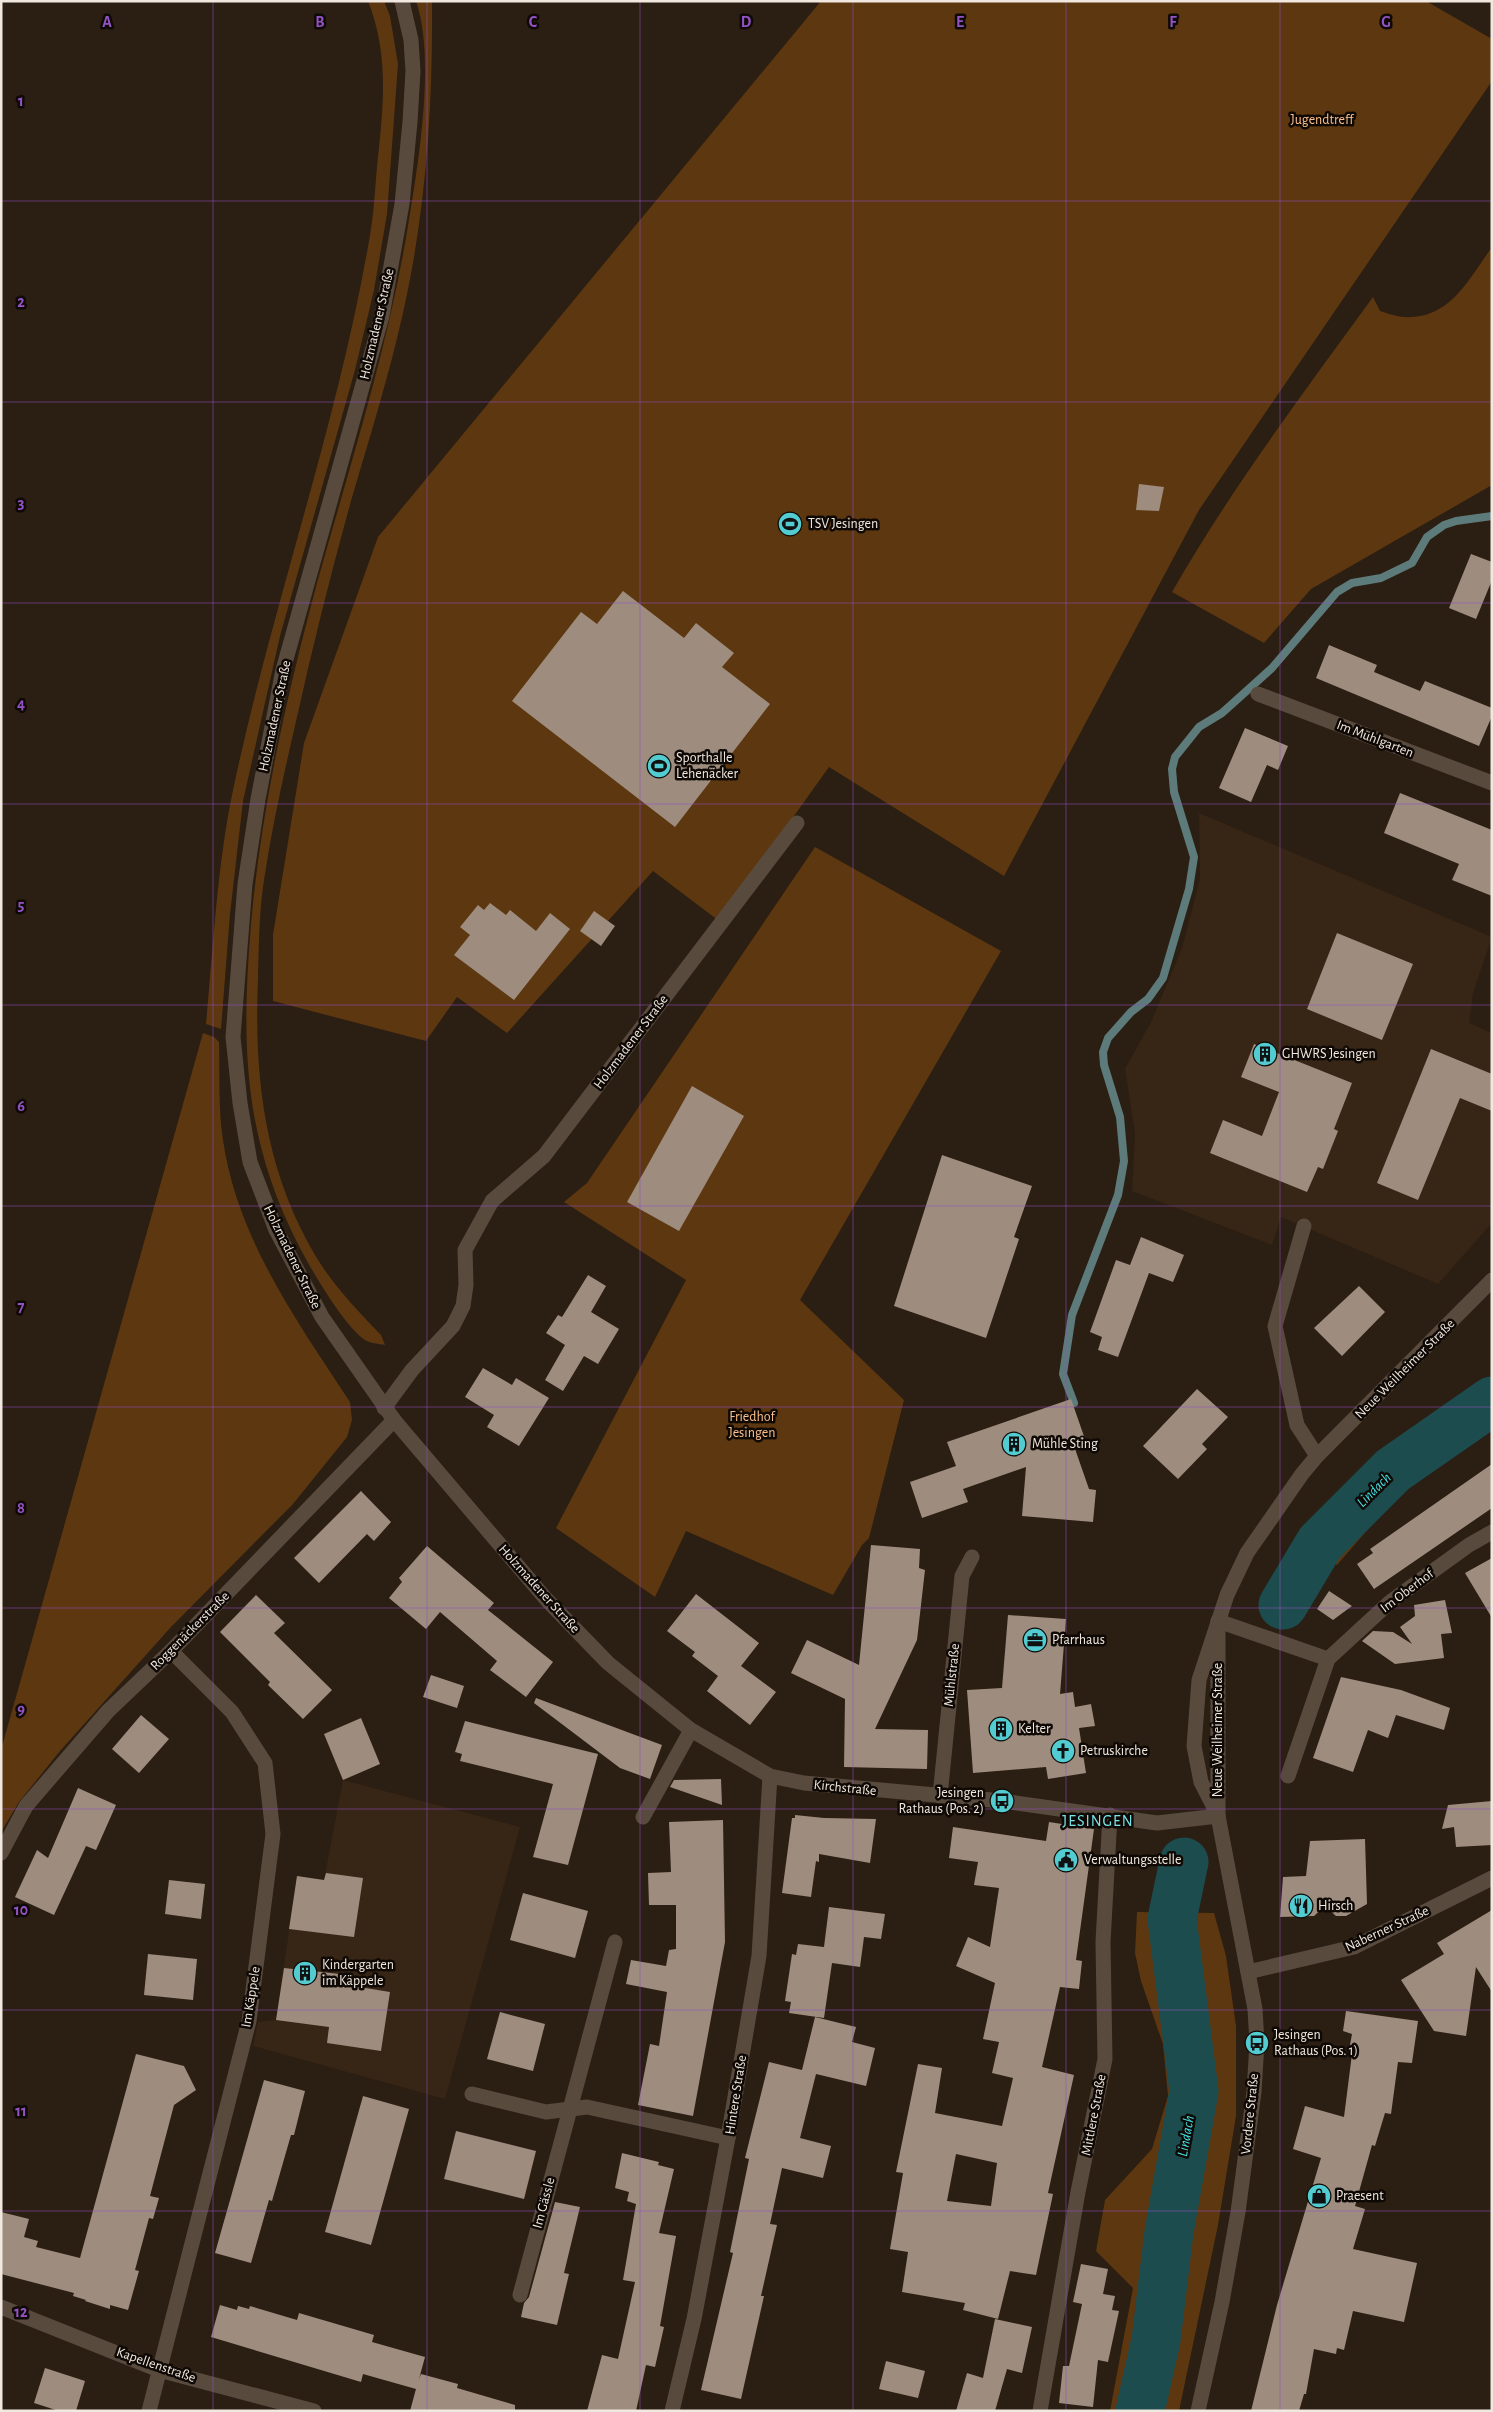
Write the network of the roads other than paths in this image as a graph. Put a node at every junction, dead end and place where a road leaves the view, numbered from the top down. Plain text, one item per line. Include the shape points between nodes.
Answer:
1 (402, 1) edge
2 (1258, 694) dead end
3 (1492, 783) edge
4 (798, 823) dead end
5 (1304, 1226) dead end
6 (1492, 1280) edge
7 (384, 1408) junction
8 (394, 1420) junction
9 (1317, 1456) junction
10 (1492, 1532) edge
11 (972, 1557) dead end
12 (1218, 1621) junction
13 (171, 1651) junction
14 (1328, 1660) junction
15 (691, 1730) junction
16 (770, 1776) junction
17 (1288, 1776) dead end
18 (940, 1796) junction
19 (1110, 1815) junction
20 (1218, 1816) junction
21 (643, 1817) dead end
22 (1, 1853) edge
23 (1492, 1878) edge
24 (615, 1942) dead end
25 (1248, 1972) junction
26 (472, 2094) dead end
27 (568, 2111) junction
28 (728, 2138) junction
29 (520, 2295) dead end
30 (1, 2307) edge
31 (160, 2370) junction
32 (149, 2411) edge
33 (314, 2411) edge
34 (672, 2411) edge
35 (1040, 2411) edge
36 (1198, 2411) edge

1 - 7 street, Holzmadener Straße via 411,40 413,71 402,204 382,316 283,670 245,884 233,1038 250,1162 276,1230 322,1316
2 - 3 street, Im Mühlgarten
4 - 7 street, Holzmadener Straße via 544,1156 492,1201 465,1250 463,1306 453,1326 412,1370
5 - 9 street via 1275,1326 1297,1425
6 - 9 street, Neue Weilheimer Straße
7 - 8 street, Holzmadener Straße
8 - 13 street, Roggenäckerstraße
8 - 15 street, Holzmadener Straße via 546,1599 608,1663
9 - 12 street, Neue Weilheimer Straße via 1247,1553
10 - 14 street, Im Oberhof via 1390,1602
11 - 18 street, Mühlstraße via 962,1576
12 - 14 street
12 - 20 street, Neue Weilheimer Straße
12 - 20 street, Neue Weilheimer Straße via 1199,1680 1194,1746 1201,1782
13 - 22 street, Roggenäckerstraße via 108,1711 26,1806
13 - 31 street, Im Käppele via 232,1712 265,1763 273,1834 249,2021
14 - 17 street, Im Oberhof
15 - 16 street, Holzmadener Straße
15 - 21 street
16 - 18 street, Kirchstraße via 848,1789
16 - 28 street, Hintere Straße via 759,1956
18 - 19 street, Kirchstraße
19 - 20 street, Kirchstraße via 1157,1823
19 - 35 street, Mittlere Straße via 1103,1942 1105,2059
20 - 25 street, Vordere Straße
23 - 25 street, Naberner Straße via 1354,1946
24 - 27 street, Im Gässle
25 - 36 street, Vordere Straße via 1257,2043 1254,2092 1238,2212
26 - 27 street via 546,2112
27 - 28 street via 587,2108
27 - 29 street, Im Gässle
28 - 34 street, Hintere Straße via 694,2319
30 - 31 street, Kapellenstraße
31 - 32 street, Im Käppele
31 - 33 street, Kapellenstraße

